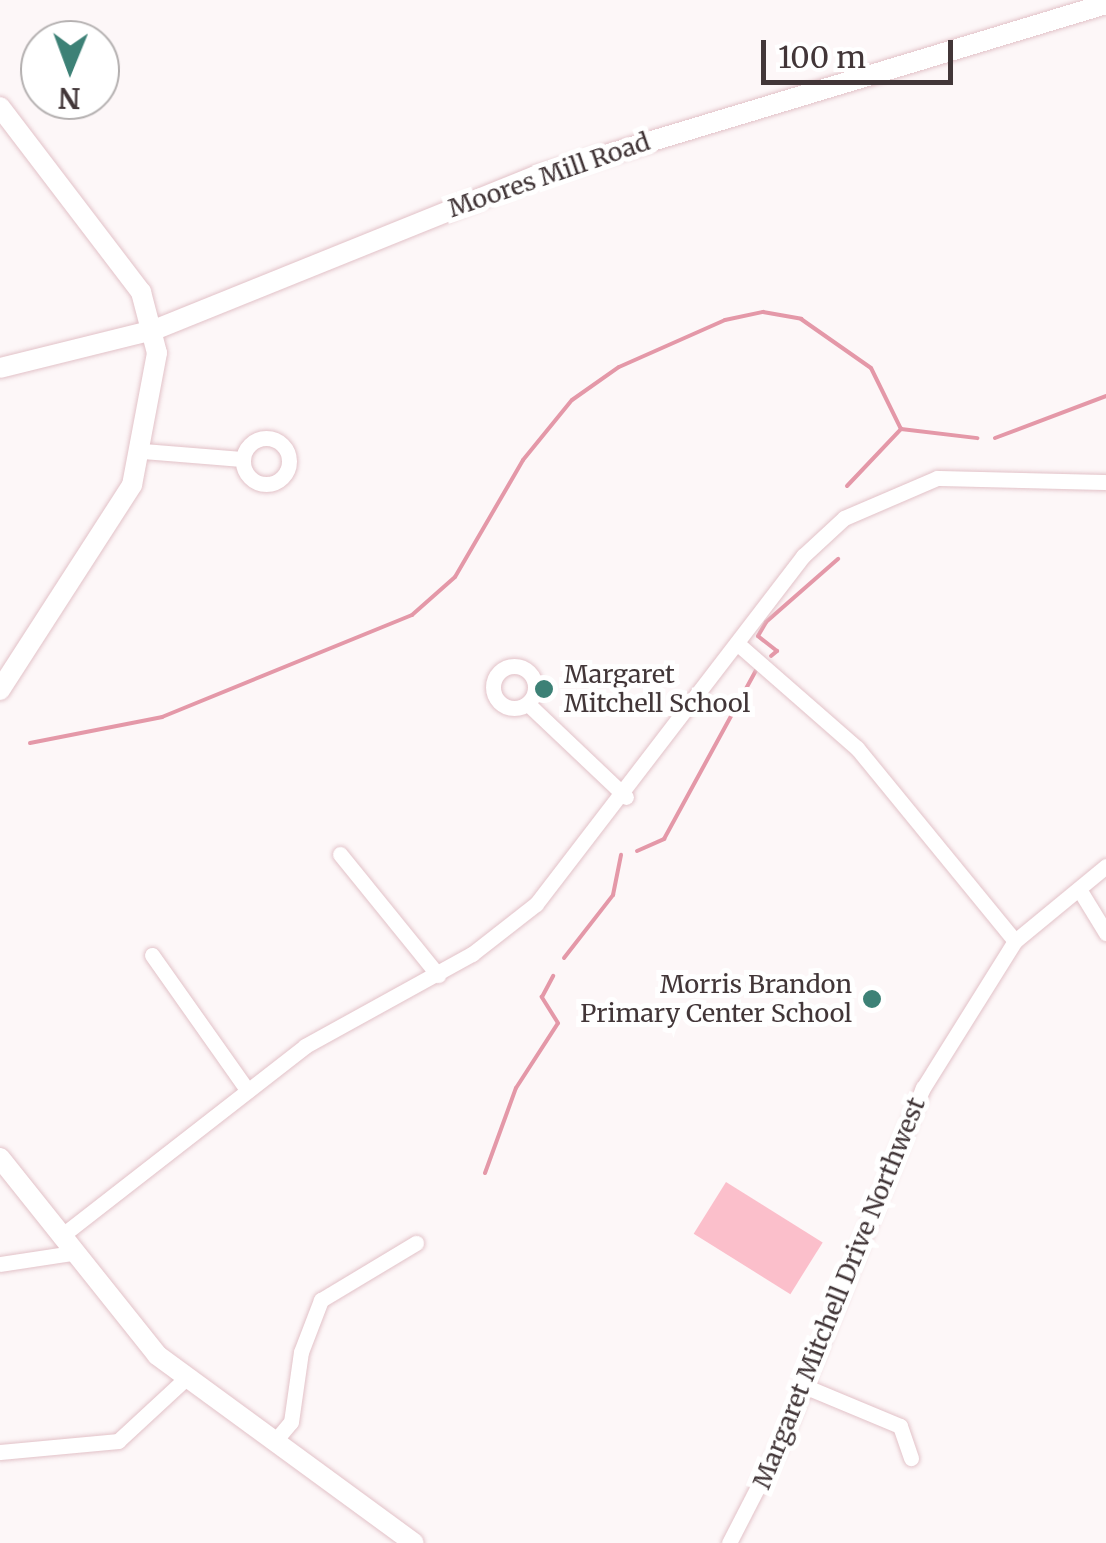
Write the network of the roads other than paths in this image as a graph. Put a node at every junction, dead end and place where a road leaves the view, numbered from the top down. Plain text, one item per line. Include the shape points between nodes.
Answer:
1 (1106, 4) edge
2 (0, 107) edge
3 (154, 330) junction
4 (0, 368) edge
5 (143, 451) junction
6 (242, 459) dead end
7 (1106, 482) edge
8 (738, 644) junction
9 (0, 690) edge
10 (528, 704) dead end
11 (626, 796) junction
12 (340, 854) dead end
13 (1106, 866) edge
14 (1079, 888) junction
15 (1106, 932) edge
16 (1015, 941) junction
17 (152, 955) dead end
18 (438, 975) junction
19 (248, 1091) junction
20 (0, 1158) edge
21 (416, 1244) dead end
22 (66, 1245) junction
23 (0, 1264) edge
24 (185, 1379) junction
25 (804, 1386) junction
26 (274, 1442) junction
27 (0, 1452) edge
28 (911, 1458) dead end
29 (414, 1543) edge
30 (729, 1543) edge

1 - 3 street, Moores Mill Road via 536,176
2 - 3 street via 115,252
3 - 4 street, Moores Mill Road
3 - 5 street
5 - 6 street
5 - 9 street via 116,517
7 - 8 street via 971,474 903,486 823,535
8 - 11 street
8 - 16 street via 857,748
10 - 11 street
11 - 18 street via 536,904
12 - 18 street
13 - 14 street, Margaret Mitchell Drive Northwest
14 - 15 street
14 - 16 street, Margaret Mitchell Drive Northwest
16 - 25 street, Margaret Mitchell Drive Northwest via 903,1128
17 - 19 street
18 - 19 street via 344,1022
19 - 22 street
20 - 22 street
21 - 26 street via 321,1300 301,1352 292,1422
22 - 23 street
22 - 24 street
24 - 26 street
24 - 27 street via 118,1442
25 - 28 street via 900,1426
25 - 30 street, Margaret Mitchell Drive Northwest
26 - 29 street

